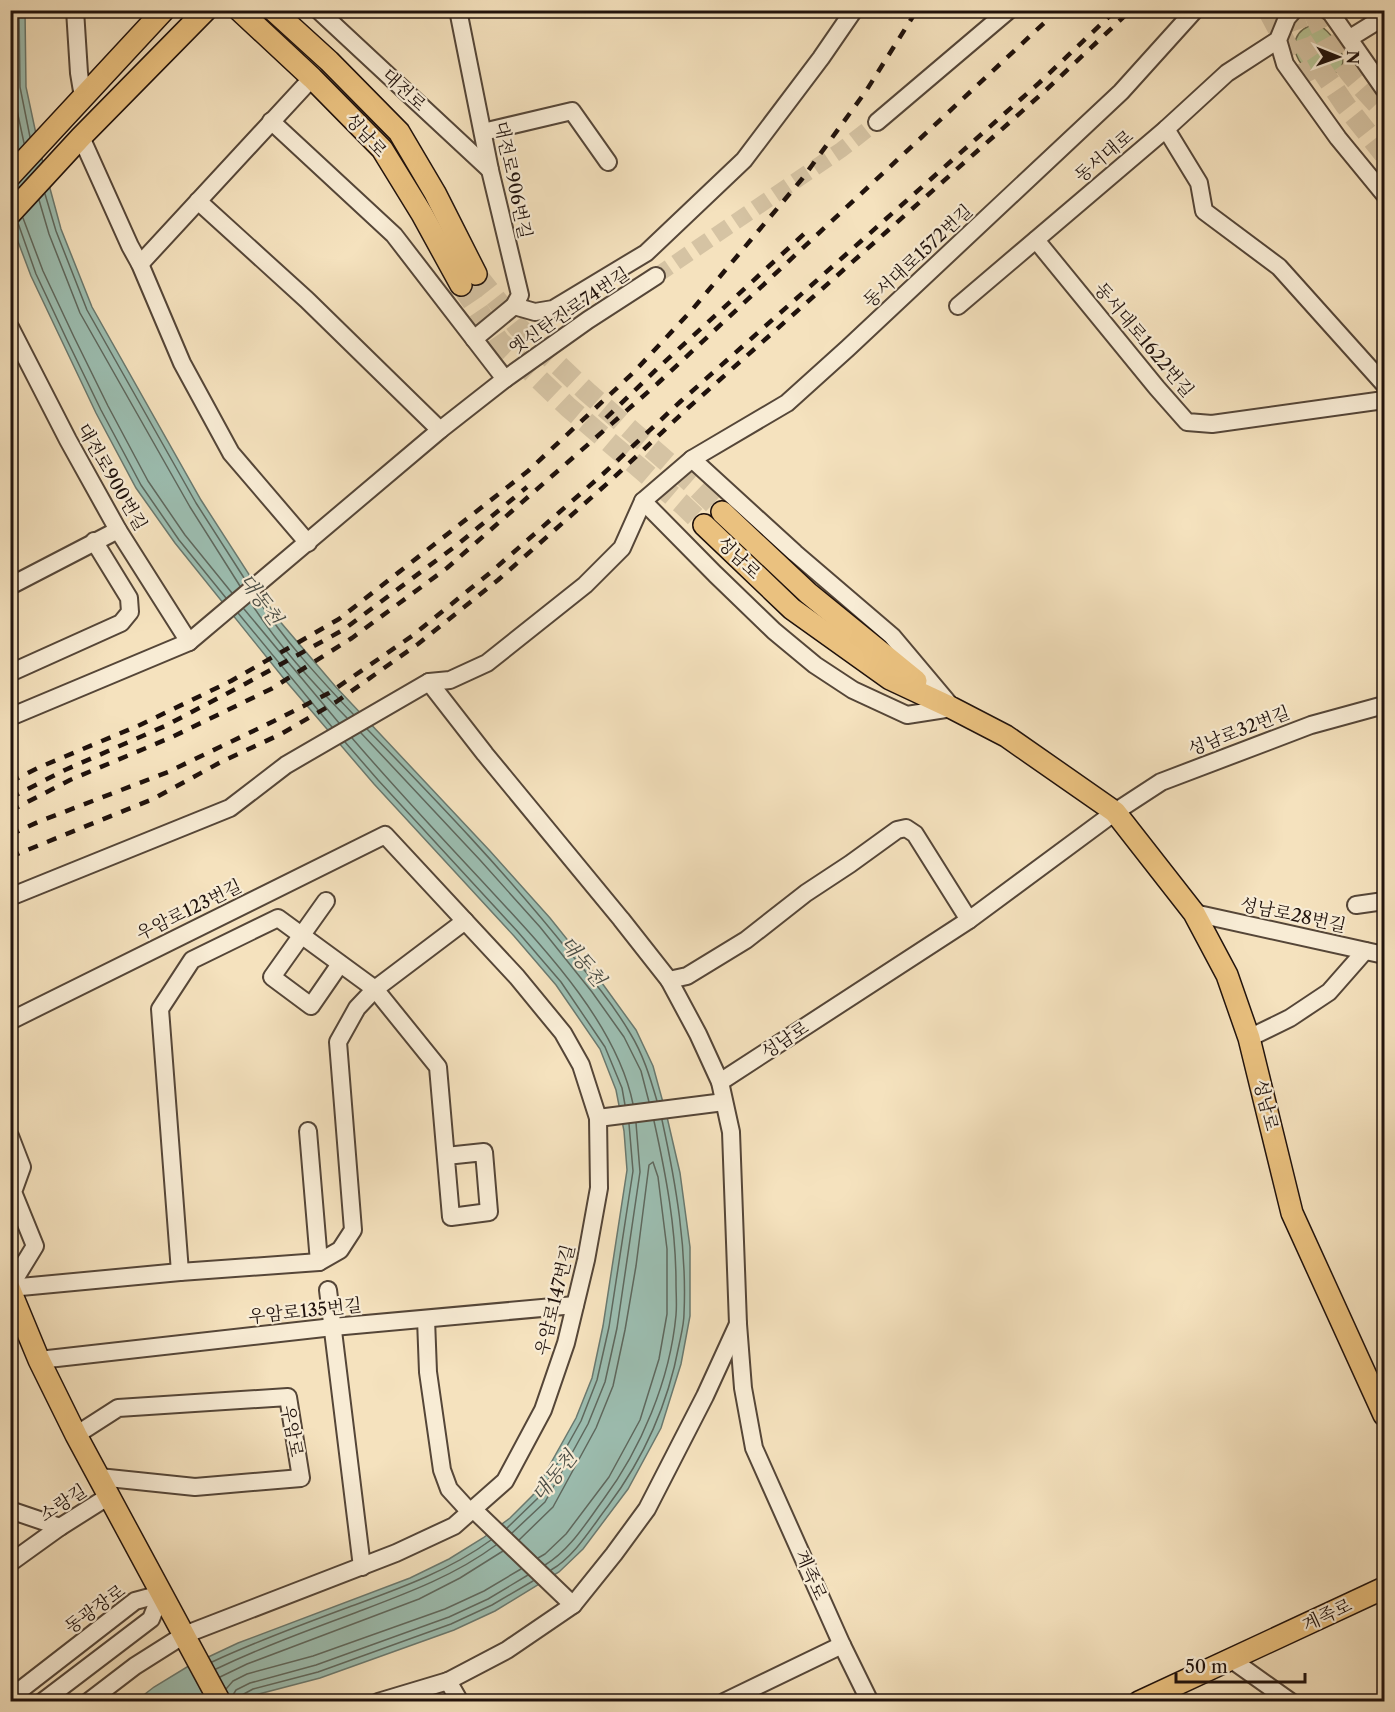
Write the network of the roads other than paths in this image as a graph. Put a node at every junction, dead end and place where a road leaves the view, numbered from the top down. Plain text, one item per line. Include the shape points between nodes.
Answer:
1 (75, 10) edge
2 (164, 10) edge
3 (206, 10) edge
4 (239, 10) edge
5 (273, 10) edge
6 (318, 10) edge
7 (458, 10) edge
8 (854, 10) edge
9 (1009, 10) edge
10 (1195, 10) edge
11 (1327, 10) edge
12 (1290, 13) edge
13 (1384, 17) edge
14 (1350, 38) junction
15 (1278, 40) junction
16 (312, 78) junction
17 (1384, 89) edge
18 (83, 97) junction
19 (271, 121) junction
20 (877, 122) tunnel mouth
21 (1166, 129) junction
22 (483, 132) junction
23 (81, 137) junction
24 (608, 162) dead end
25 (490, 170) junction
26 (10, 176) edge
27 (1378, 178) edge
28 (1384, 194) edge
29 (198, 201) junction
30 (10, 214) edge
31 (1036, 240) junction
32 (140, 264) junction
33 (656, 276) tunnel mouth
34 (514, 306) junction
35 (958, 306) dead end
36 (10, 327) edge
37 (474, 339) junction
38 (505, 379) junction
39 (1384, 384) edge
40 (1384, 400) edge
41 (440, 430) junction
42 (692, 459) junction
43 (644, 501) junction
44 (722, 512) tunnel mouth
45 (704, 525) tunnel mouth
46 (118, 530) junction
47 (94, 541) junction
48 (308, 543) junction
49 (12, 583) edge
50 (189, 642) junction
51 (10, 673) edge
52 (422, 686) junction
53 (1384, 705) edge
54 (952, 708) junction
55 (10, 717) edge
56 (1115, 812) junction
57 (385, 835) joint
58 (10, 897) edge
59 (1384, 901) edge
60 (326, 902) dead end
61 (1356, 905) dead end
62 (1194, 913) junction
63 (969, 920) junction
64 (465, 921) junction
65 (301, 936) junction
66 (1365, 951) junction
67 (1384, 955) edge
68 (340, 964) junction
69 (669, 980) junction
70 (375, 989) junction
71 (10, 1021) edge
72 (1249, 1038) junction
73 (720, 1082) junction
74 (724, 1102) junction
75 (598, 1118) junction
76 (308, 1131) dead end
77 (10, 1136) edge
78 (446, 1156) dead end
79 (319, 1262) junction
80 (180, 1272) junction
81 (10, 1288) edge
82 (328, 1290) dead end
83 (575, 1305) junction
84 (426, 1319) junction
85 (738, 1324) junction
86 (333, 1327) junction
87 (39, 1360) junction
88 (1383, 1406) edge
89 (76, 1435) junction
90 (99, 1477) junction
91 (109, 1496) junction
92 (10, 1510) edge
93 (474, 1512) junction
94 (60, 1527) junction
95 (10, 1563) edge
96 (362, 1567) junction
97 (1384, 1588) edge
98 (161, 1594) junction
99 (573, 1605) junction
100 (184, 1635) junction
101 (842, 1645) junction
102 (1232, 1660) junction
103 (448, 1681) junction
104 (10, 1698) edge
105 (42, 1701) edge
106 (88, 1701) edge
107 (220, 1701) edge
108 (378, 1701) edge
109 (460, 1701) edge
110 (724, 1701) edge
111 (870, 1701) edge
112 (1139, 1701) edge
113 (1291, 1701) edge

1 - 18 street
2 - 18 main road
3 - 23 main road
4 - 16 main road, 성남로
5 - 16 main road, 성남로 via 399,132 435,193 469,279 382,149
6 - 25 street, 대전로
7 - 22 street, 대전로906번길
8 - 34 street via 744,160 646,253 553,309 535,312
9 - 20 street
10 - 42 street, 동서대로1572번길 via 1120,92 787,403
11 - 14 street
12 - 15 street
13 - 14 street
14 - 17 street
15 - 21 street, 동서대로 via 1227,72
15 - 27 street via 1285,64 1338,138
16 - 19 street
18 - 26 main road
19 - 29 street
19 - 37 street via 394,235
21 - 31 street, 동서대로
21 - 39 street via 1199,183 1204,211 1279,267
22 - 24 street via 572,111
22 - 25 street, 대전로906번길
23 - 30 main road
23 - 32 street
25 - 34 street, 대전로906번길 via 520,296
27 - 28 street
29 - 32 street
29 - 41 street via 308,300
31 - 35 street, 동서대로
31 - 40 street, 동서대로1622번길 via 1187,422 1212,424
32 - 48 street via 182,363 231,453
33 - 38 street, 옛신탄진로74번길
34 - 37 street
36 - 46 street, 대전로900번길
37 - 38 street
38 - 41 street
41 - 48 street
42 - 43 street, 동서대로1572번길
42 - 54 street via 892,636
43 - 52 street via 622,548 585,585 487,663 450,680
43 - 54 street via 723,583 814,665 853,690 907,715
44 - 54 main road, 성남로 via 807,592
45 - 54 main road, 성남로 via 792,609 890,679
46 - 47 street
46 - 50 street, 대전로900번길
47 - 49 street
47 - 51 street via 129,598 130,612 121,623
48 - 50 street
50 - 55 street
52 - 58 street via 286,765 230,808
52 - 69 street, 계족로 via 485,754
53 - 56 street, 성남로32번길 via 1311,725 1161,782
54 - 56 main road, 성남로 via 1006,736
56 - 62 main road, 성남로
56 - 63 street, 성남로
57 - 64 street, 우암로147번길
57 - 71 street, 우암로123번길
59 - 61 street
60 - 65 street
62 - 66 street, 성남로28번길
62 - 72 main road, 성남로 via 1227,975
63 - 69 street via 915,834 906,828 897,830 806,893 746,940 687,976
63 - 73 street, 성남로
64 - 70 street
64 - 75 street, 우암로147번길 via 563,1033 581,1065
65 - 68 street
65 - 68 street via 272,977 311,1006
65 - 80 street via 278,918 192,960 160,1009
66 - 67 street, 성남로28번길
66 - 72 street via 1329,992 1290,1018
68 - 70 street
69 - 73 street, 계족로
70 - 78 street via 438,1067
70 - 79 street via 357,1008 338,1042 353,1230 340,1250
72 - 88 main road, 성남로 via 1292,1212
73 - 74 street, 계족로
74 - 75 street
74 - 85 street, 계족로 via 731,1132
75 - 83 street, 우암로147번길 via 599,1188
76 - 79 street
77 - 81 street via 22,1167 13,1192 35,1246
79 - 80 street
80 - 81 street
81 - 87 main road
82 - 86 street
83 - 84 street, 우암로135번길
83 - 93 street, 우암로147번길 via 543,1410 506,1481
84 - 86 street, 우암로135번길
84 - 93 street via 428,1372 442,1470 449,1489
85 - 99 street via 646,1509
85 - 101 street, 계족로 via 743,1388 754,1448
86 - 87 street, 우암로135번길
86 - 96 street
87 - 89 main road
89 - 90 main road
89 - 90 street, 우암로 via 118,1408 288,1397 301,1478 195,1487
90 - 91 main road
91 - 94 street, 소랑길
91 - 98 main road
92 - 94 street
93 - 96 street, 우암로147번길 via 454,1526
93 - 99 street
94 - 95 street, 소랑길
96 - 100 street, 우암로147번길
97 - 102 main road, 계족로
98 - 100 main road
98 - 104 street, 동광장로 via 135,1601
98 - 105 street via 151,1619
99 - 103 street via 507,1650
100 - 106 street, 우암로147번길
100 - 107 main road
101 - 110 street
101 - 111 street, 계족로
102 - 112 main road, 계족로
102 - 113 street
103 - 108 street
103 - 109 street

